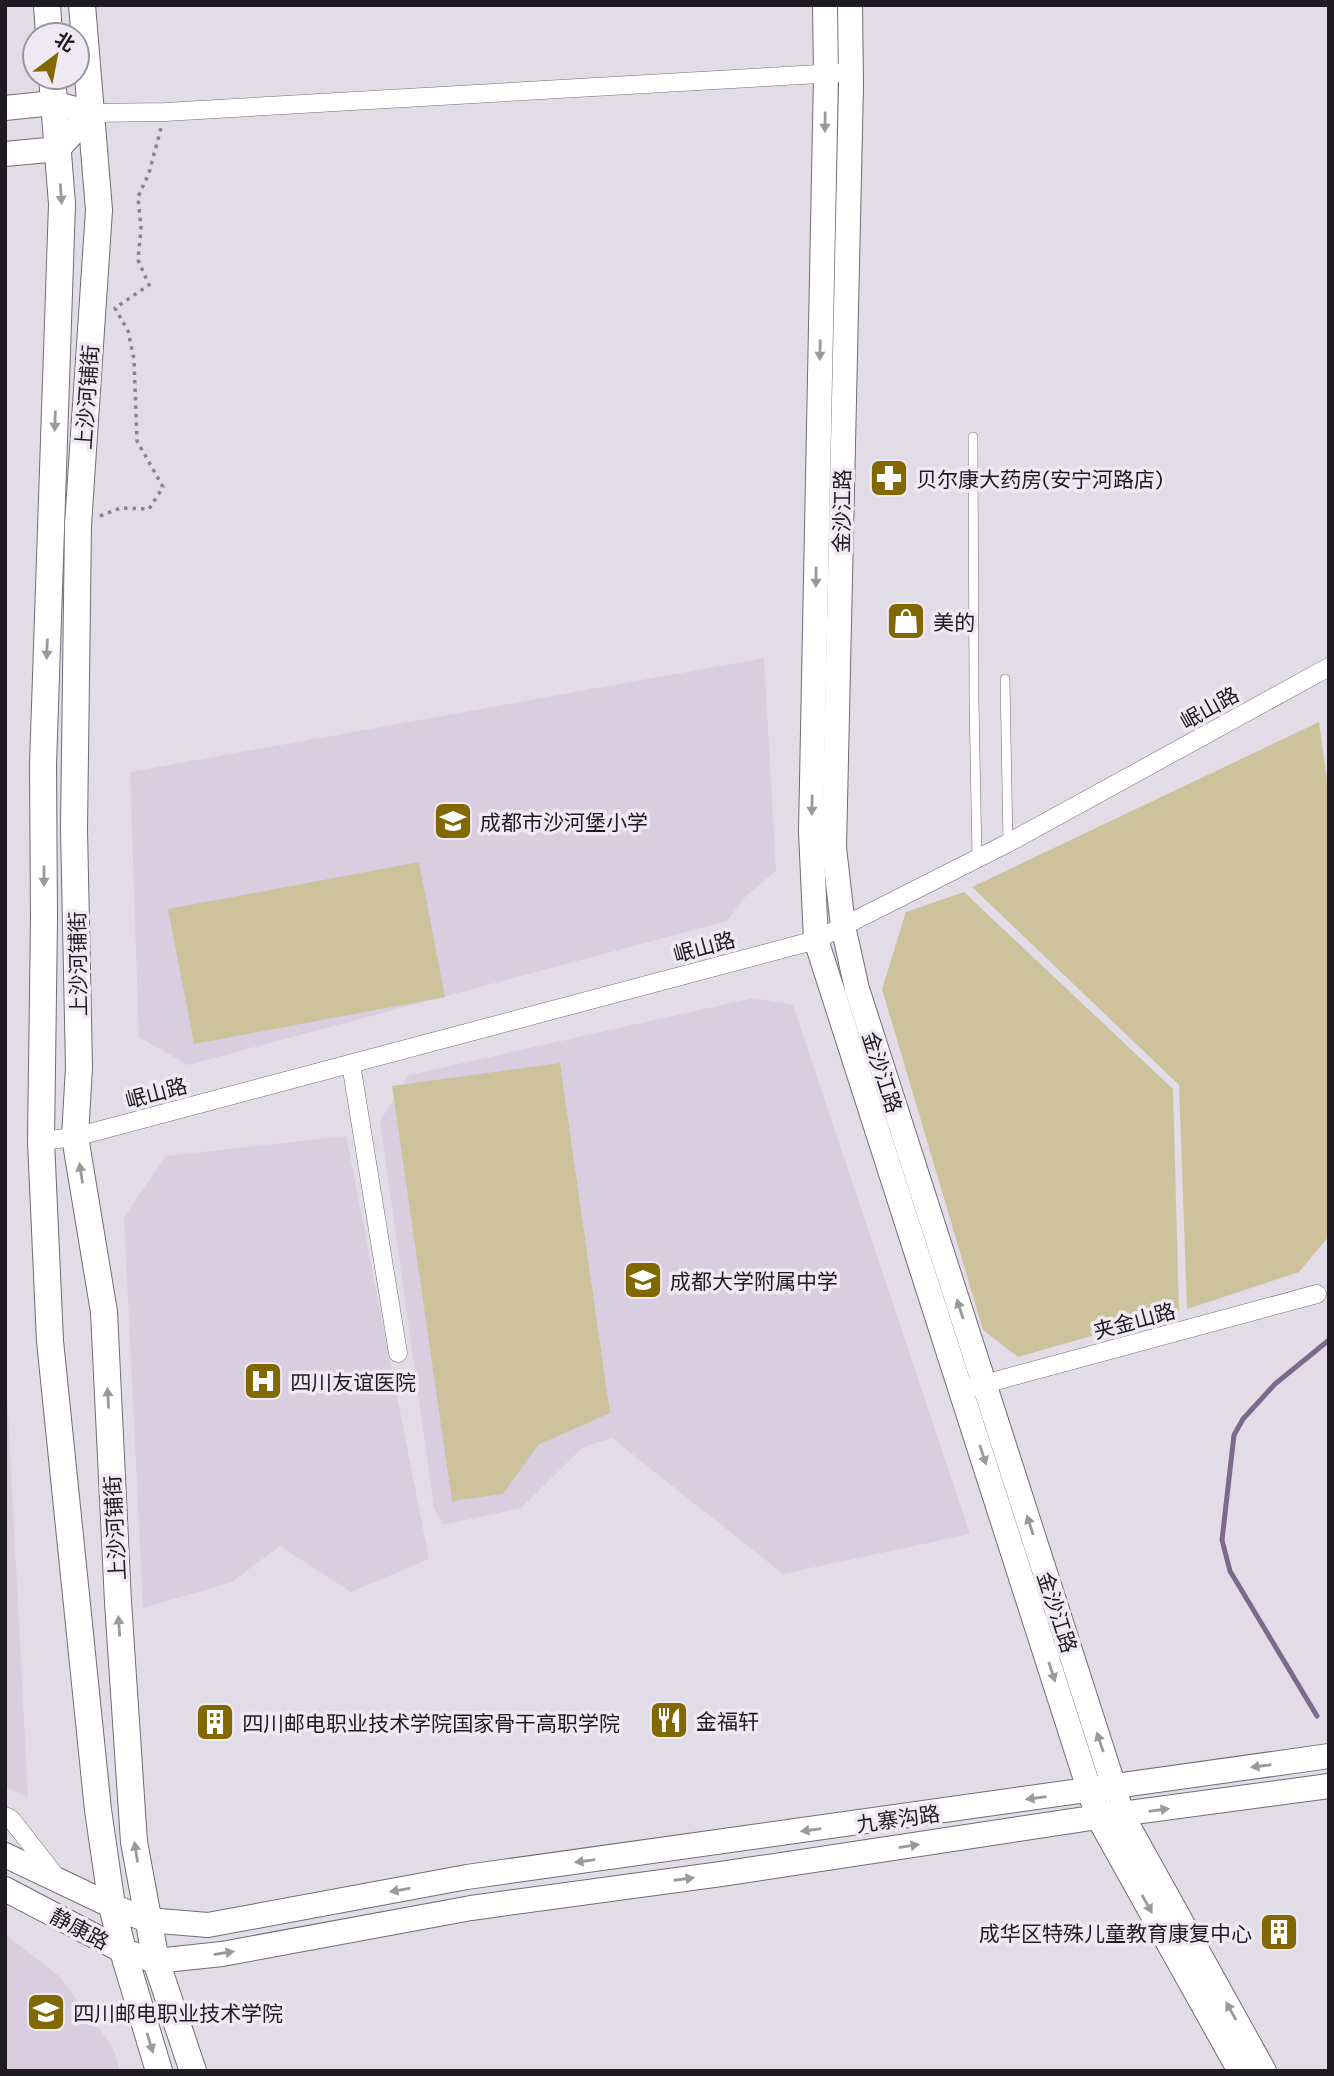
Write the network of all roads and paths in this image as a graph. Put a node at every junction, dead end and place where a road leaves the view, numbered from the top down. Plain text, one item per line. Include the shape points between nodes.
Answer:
1 (82, 5) edge
2 (825, 5) edge
3 (850, 5) edge
4 (850, 71) junction
5 (826, 75) junction
6 (49, 91) edge
7 (52, 91) edge
8 (54, 91) edge
9 (5, 108) edge
10 (165, 112) junction
11 (91, 113) junction
12 (58, 149) junction
13 (5, 154) edge
14 (973, 438) dead end
15 (78, 524) junction
16 (1329, 667) edge
17 (1005, 679) dead end
18 (1008, 843) junction
19 (977, 859) junction
20 (843, 926) junction
21 (816, 940) junction
22 (351, 1064) junction
23 (75, 1137) junction
24 (41, 1141) junction
25 (1317, 1293) dead end
26 (398, 1353) dead end
27 (973, 1387) junction
28 (1329, 1756) edge
29 (1329, 1786) edge
30 (1102, 1789) junction
31 (5, 1816) edge
32 (1110, 1816) junction
33 (5, 1855) edge
34 (60, 1881) junction
35 (5, 1889) edge
36 (469, 1893) junction
37 (112, 1906) junction
38 (147, 1920) junction
39 (123, 1951) junction
40 (156, 1961) junction
41 (159, 2071) edge
42 (192, 2071) edge
43 (1240, 2071) edge
44 (1264, 2071) edge

1 - 11 main road, 上沙河铺街
2 - 5 street
3 - 4 street, 金沙江路
4 - 5 street
4 - 20 street, 金沙江路 via 834,848
5 - 10 street
5 -> 21 street via 811,832
6 - 9 street
7 - 12 main road, 上沙河铺街
8 - 11 street
10 - 11 street
10 - 15 path via 138,197 138,260 149,285 115,308 128,331 134,359 137,440 163,487 149,509 121,508
11 - 12 street
11 - 15 main road, 上沙河铺街 via 99,210
12 - 13 street
12 -> 24 main road, 上沙河铺街 via 62,204 43,765
14 - 19 lane
15 - 23 main road, 上沙河铺街 via 74,830 79,1066
16 - 18 street, 岷山路
17 - 18 lane
18 - 19 street, 岷山路
19 - 20 street, 岷山路
20 - 21 street, 岷山路
27 -> 20 street, 金沙江路 via 857,989
21 - 22 street, 岷山路
21 - 27 street
22 - 23 street, 岷山路
22 - 26 street
23 - 24 street, 岷山路
38 -> 23 main road, 上沙河铺街 via 134,1842 104,1312
24 - 37 main road, 上沙河铺街 via 50,1341
25 - 27 street, 夹金山路
27 - 30 street, 金沙江路
28 -> 30 street, 九寨沟路
32 -> 29 street, 九寨沟路
30 - 32 street, 金沙江路
30 -> 36 street, 九寨沟路
31 - 34 street
36 -> 32 street, 九寨沟路 via 721,1874
32 -> 43 street, 金沙江路
44 -> 32 street, 金沙江路
33 - 34 street, 静康路
34 - 37 street, 静康路
35 - 39 street, 静康路
36 -> 38 street, 静康路 via 208,1925
40 -> 36 street via 222,1954
37 - 38 street, 静康路
37 - 39 main road, 上沙河铺街
38 - 40 main road, 上沙河铺街
39 - 40 street, 静康路
39 -> 41 main road, 上沙河铺街
40 - 42 main road, 上沙河铺街

